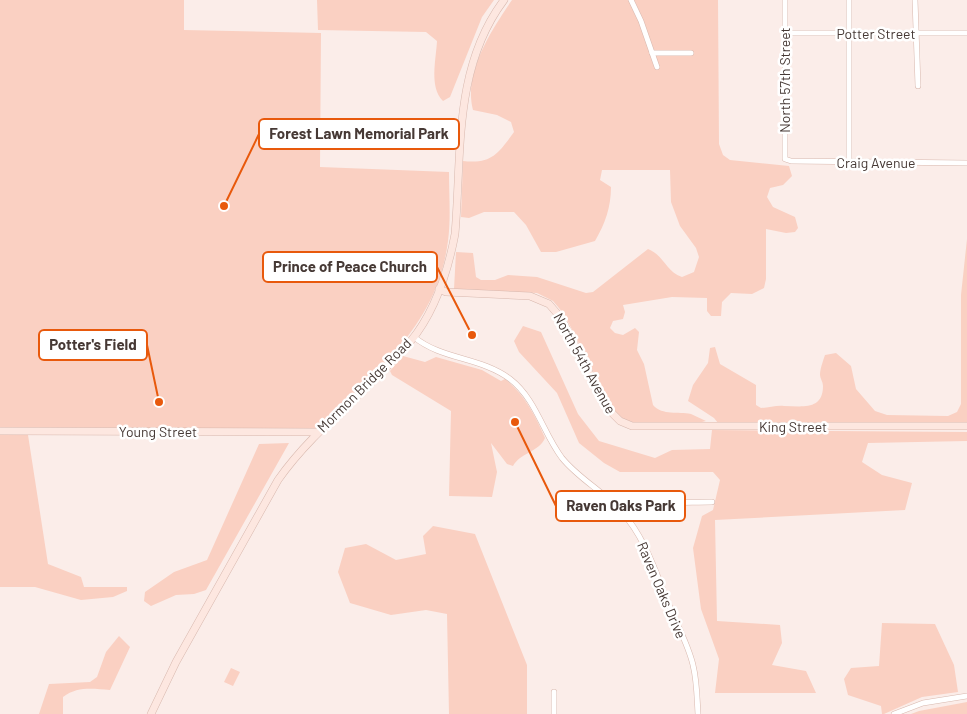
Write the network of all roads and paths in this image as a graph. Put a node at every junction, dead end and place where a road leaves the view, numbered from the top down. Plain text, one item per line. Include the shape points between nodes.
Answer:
1 (504, 0) edge
2 (631, 0) edge
3 (785, 0) edge
4 (849, 0) edge
5 (915, 0) edge
6 (849, 32) junction
7 (784, 33) junction
8 (916, 33) junction
9 (967, 34) edge
10 (692, 52) dead end
11 (652, 53) junction
12 (657, 67) dead end
13 (918, 86) dead end
14 (786, 160) joint
15 (849, 162) junction
16 (967, 163) edge
17 (439, 289) junction
18 (414, 337) junction
19 (620, 421) joint
20 (967, 426) edge
21 (0, 431) edge
22 (316, 432) junction
23 (712, 502) dead end
24 (628, 520) junction
25 (554, 692) dead end
26 (967, 696) edge
27 (151, 714) edge
28 (554, 714) edge
29 (698, 714) edge
30 (894, 714) edge

1 - 17 street, Mormon Bridge Road via 479,45 466,86 455,234
2 - 11 street
3 - 7 street, North 57th Street
4 - 6 street
5 - 8 street
6 - 7 street, Potter Street
6 - 8 street, Potter Street
6 - 15 street
7 - 14 street, North 57th Street via 783,154
8 - 9 street, Potter Street
8 - 13 street
10 - 11 street
11 - 12 street
14 - 15 street, Craig Avenue
15 - 16 street, Craig Avenue
17 - 18 street, Mormon Bridge Road
17 - 19 street, North 54th Avenue via 530,296 551,305 561,318 606,406
18 - 22 street, Mormon Bridge Road
18 - 24 street, Raven Oaks Drive via 441,353 489,367 512,381 533,406 563,459
19 - 20 street, King Street via 641,427
21 - 22 street, Young Street
22 - 27 street, Mormon Bridge Road via 278,480 176,662
23 - 24 street via 655,504 643,508
24 - 29 street, Raven Oaks Drive via 644,546 690,654 696,678
25 - 28 street
26 - 30 street via 923,703

